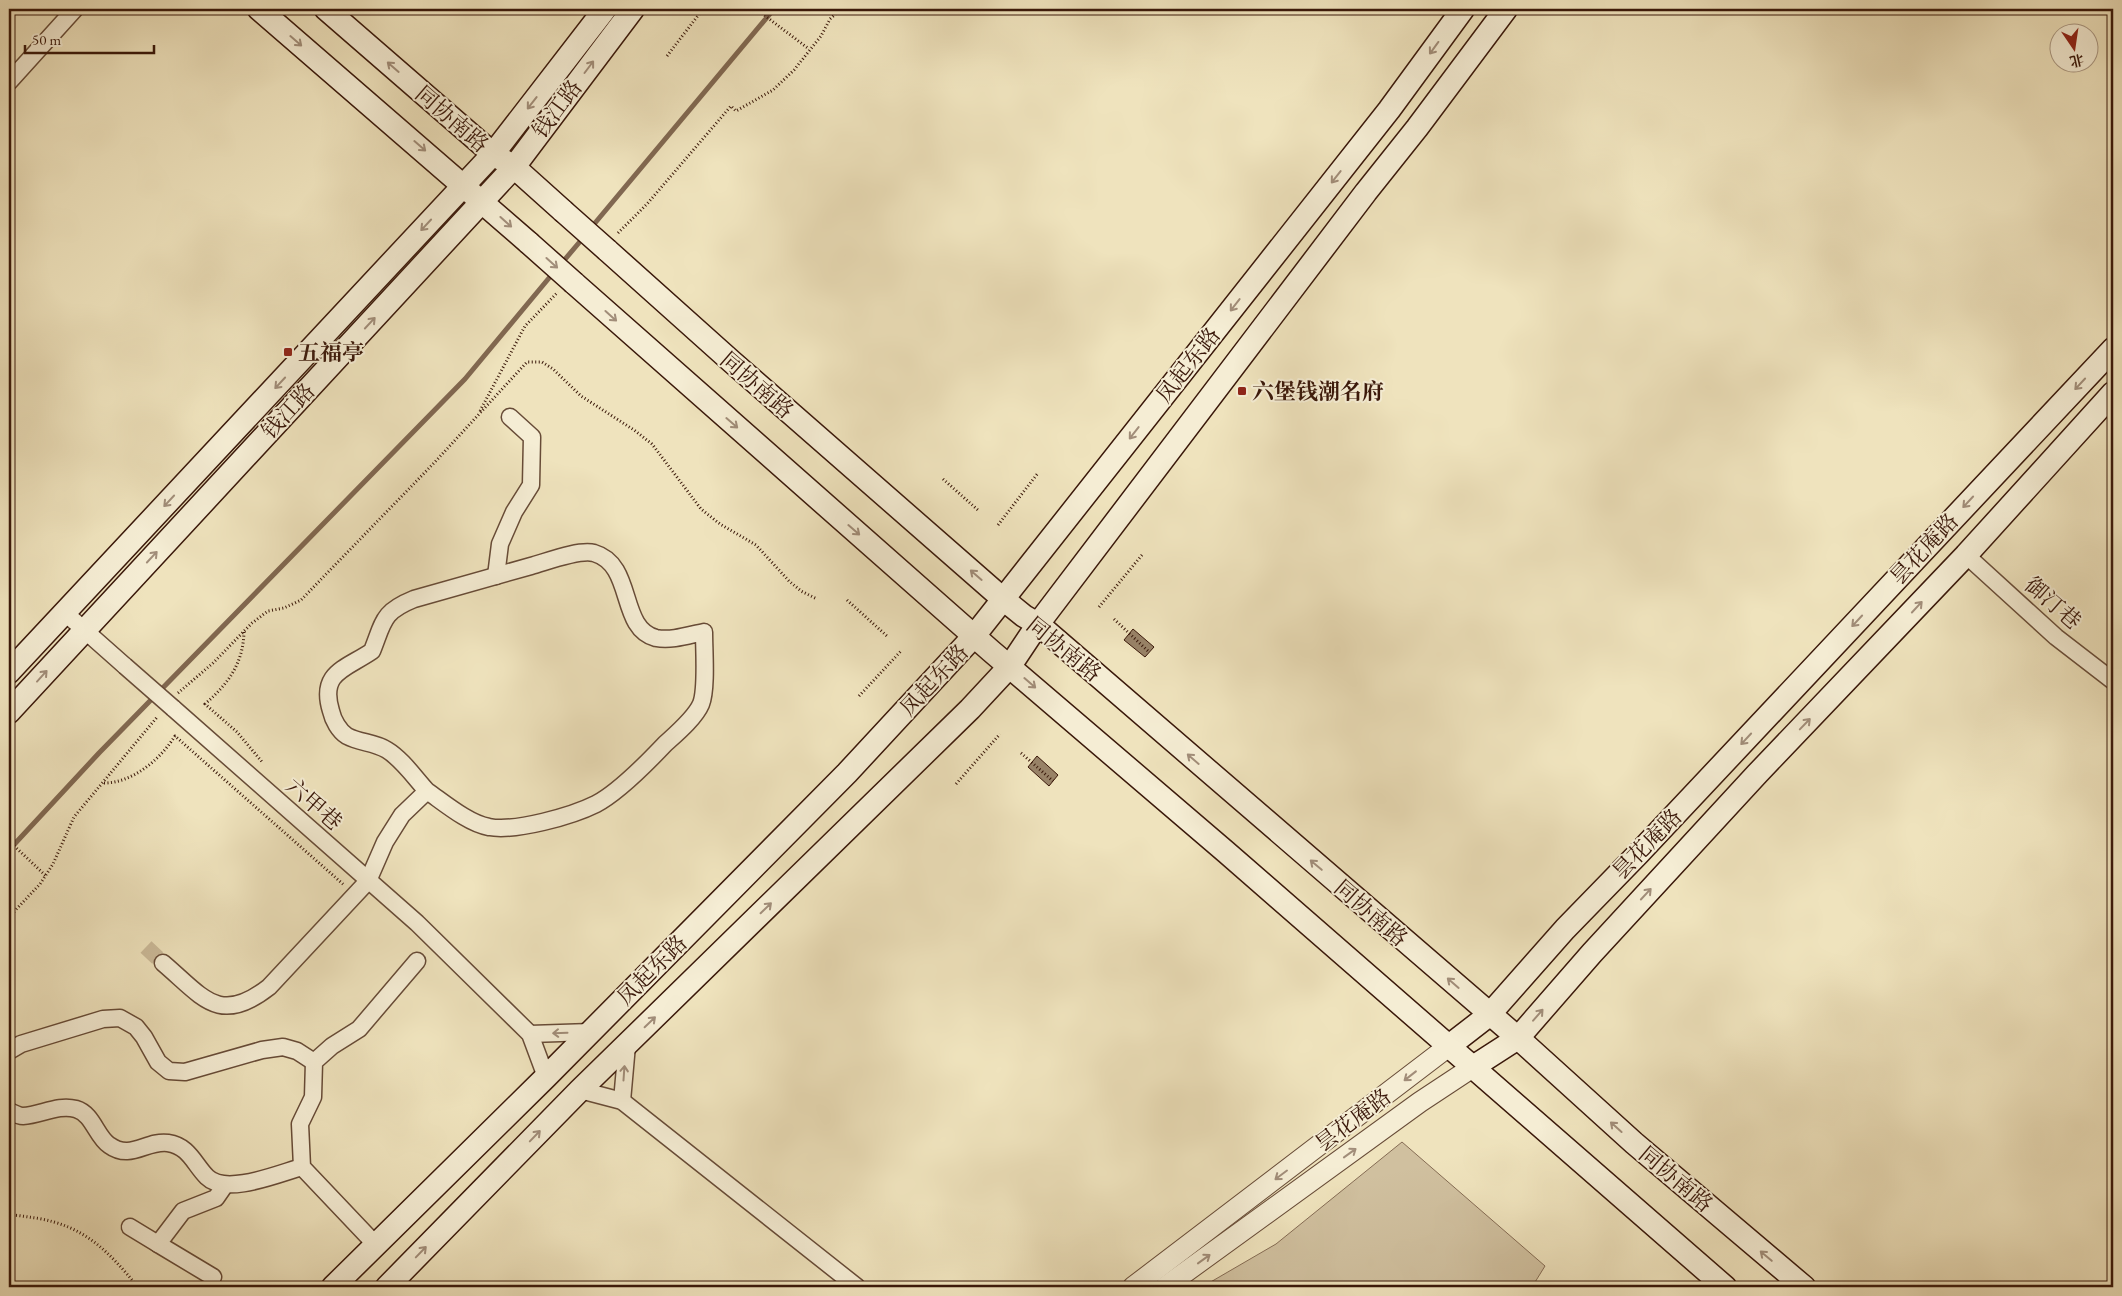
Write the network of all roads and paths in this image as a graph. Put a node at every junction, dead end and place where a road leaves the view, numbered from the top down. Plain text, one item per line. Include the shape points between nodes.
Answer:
1 (75, 9) edge
2 (259, 9) edge
3 (326, 9) edge
4 (605, 9) edge
5 (633, 9) edge
6 (703, 9) edge
7 (756, 9) edge
8 (840, 9) edge
9 (1463, 9) edge
10 (1506, 9) edge
11 (809, 49) junction
12 (667, 56) dead end
13 (9, 82) edge
14 (493, 154) junction
15 (514, 167) junction
16 (464, 184) junction
17 (483, 202) junction
18 (610, 244) junction
19 (567, 287) junction
20 (2113, 349) edge
21 (2113, 394) edge
22 (510, 417) dead end
23 (476, 418) junction
24 (1038, 473) dead end
25 (943, 479) dead end
26 (979, 511) dead end
27 (998, 526) dead end
28 (1142, 554) dead end
29 (1966, 555) junction
30 (496, 576) junction
31 (818, 598) dead end
32 (1003, 599) junction
33 (847, 600) dead end
34 (1099, 607) dead end
35 (64, 612) junction
36 (1114, 619) dead end
37 (1038, 624) junction
38 (84, 630) junction
39 (244, 631) junction
40 (974, 636) junction
41 (888, 637) dead end
42 (902, 650) dead end
43 (1149, 652) dead end
44 (1010, 666) junction
45 (9, 672) edge
46 (2113, 681) edge
47 (859, 696) dead end
48 (170, 706) junction
49 (9, 712) edge
50 (1000, 734) dead end
51 (1021, 753) dead end
52 (266, 768) dead end
53 (1053, 781) dead end
54 (104, 783) junction
55 (956, 784) dead end
56 (426, 791) junction
57 (9, 842) edge
58 (46, 876) junction
59 (368, 880) junction
60 (355, 894) junction
61 (9, 917) edge
62 (417, 961) dead end
63 (164, 963) tunnel mouth
64 (1489, 1015) junction
65 (591, 1032) junction
66 (530, 1034) junction
67 (1518, 1038) junction
68 (626, 1045) junction
69 (1449, 1046) junction
70 (9, 1050) edge
71 (314, 1062) junction
72 (1473, 1067) junction
73 (546, 1077) junction
74 (580, 1090) junction
75 (622, 1101) junction
76 (9, 1111) edge
77 (302, 1167) junction
78 (226, 1186) junction
79 (9, 1215) edge
80 (130, 1227) dead end
81 (158, 1244) junction
82 (376, 1245) junction
83 (213, 1277) dead end
84 (138, 1287) edge
85 (333, 1287) edge
86 (387, 1287) edge
87 (857, 1287) edge
88 (1133, 1287) edge
89 (1165, 1287) edge
90 (1725, 1287) edge
91 (1804, 1287) edge

1 - 13 street
2 -> 16 main road, 同协南路
14 -> 3 main road, 同协南路
4 -> 14 main road, 钱江路
15 -> 5 main road, 钱江路
6 - 12 path
7 - 11 path
8 - 11 path
9 -> 32 main road, 凤起东路 via 1389,110
10 - 37 main road, 凤起东路
11 - 18 path via 794,70 773,90 736,111 730,106
14 - 15 main road, 同协南路
14 - 16 main road, 钱江路
15 - 17 main road, 钱江路
15 - 18 main road, 同协南路, bridge via 563,211
16 - 17 main road, 同协南路
16 -> 35 main road, 钱江路
17 -> 19 main road, 同协南路, bridge via 529,243
38 -> 17 main road, 钱江路
32 -> 18 main road, 同协南路 via 738,368
19 - 23 path via 525,326
19 -> 40 main road, 同协南路
20 -> 64 main road, 昙花庵路 via 1565,929
21 - 29 main road, 昙花庵路
22 - 30 street via 532,437 531,485 500,544
23 - 31 path via 527,362 542,362 581,396 620,419 652,444 700,509 756,545 801,592
23 - 39 path via 302,600 268,611
24 - 27 path
25 - 26 path
28 - 34 path
29 - 46 street, 御汀巷 via 2056,637
67 -> 29 main road, 昙花庵路 via 1738,795
30 - 56 street via 396,607 384,619 372,651 340,668 331,680 327,694 333,720 345,735 388,750
30 - 56 street via 578,553 593,552 611,562 642,631 655,638 673,639 704,632 700,704 682,728 632,777 596,804 551,819 514,829 487,827
32 - 37 main road, 同协南路
32 - 40 main road, 凤起东路
33 - 41 path
35 - 38 street, 六甲巷
35 - 45 main road, 钱江路
36 - 43 path
37 - 44 main road, 凤起东路
64 -> 37 main road, 同协南路
38 - 48 street, 六甲巷, bridge
49 -> 38 main road, 钱江路
39 - 48 path
39 - 52 path via 242,653 233,676 205,704 237,732
40 - 44 main road, 同协南路
40 - 65 main road, 凤起东路 via 847,773
42 - 47 path
68 -> 44 main road, 凤起东路 via 970,709
44 -> 69 main road, 同协南路
48 - 54 path
48 - 59 street, 六甲巷
50 - 55 path
51 - 53 path
54 - 58 path via 74,817
54 - 60 path via 132,776 154,761 175,736
56 - 59 street via 402,815 385,842
57 - 58 path
58 - 61 path
59 - 60 street
59 - 66 street, 六甲巷 via 417,923
60 - 63 street via 251,1001 233,1006 213,1005
62 - 71 street via 358,1029
64 - 67 main road, 同协南路
64 - 69 main road, 昙花庵路
65 -> 66 street
65 - 73 main road, 凤起东路
66 - 73 street, 六甲巷
67 - 72 main road, 昙花庵路
91 -> 67 main road, 同协南路 via 1634,1143
68 - 74 main road, 凤起东路
75 -> 68 street
69 - 72 main road, 同协南路
69 -> 88 street, 昙花庵路
70 - 71 street via 103,1019 120,1018 136,1027 158,1062 169,1071 185,1072 283,1047
71 - 77 street via 314,1097 300,1124
89 -> 72 street, 昙花庵路
72 - 90 main road, 同协南路
73 - 82 main road, 凤起东路
74 - 75 street
86 -> 74 main road, 凤起东路
75 - 87 street
76 - 78 street via 22,1116 66,1107 79,1110 108,1145 132,1152 166,1143 182,1147 208,1178
77 - 78 street
77 - 82 street
78 - 81 street via 216,1198 183,1211
79 - 84 path via 43,1219 73,1228 94,1240
80 - 81 street
81 - 83 street
82 - 85 main road, 凤起东路

